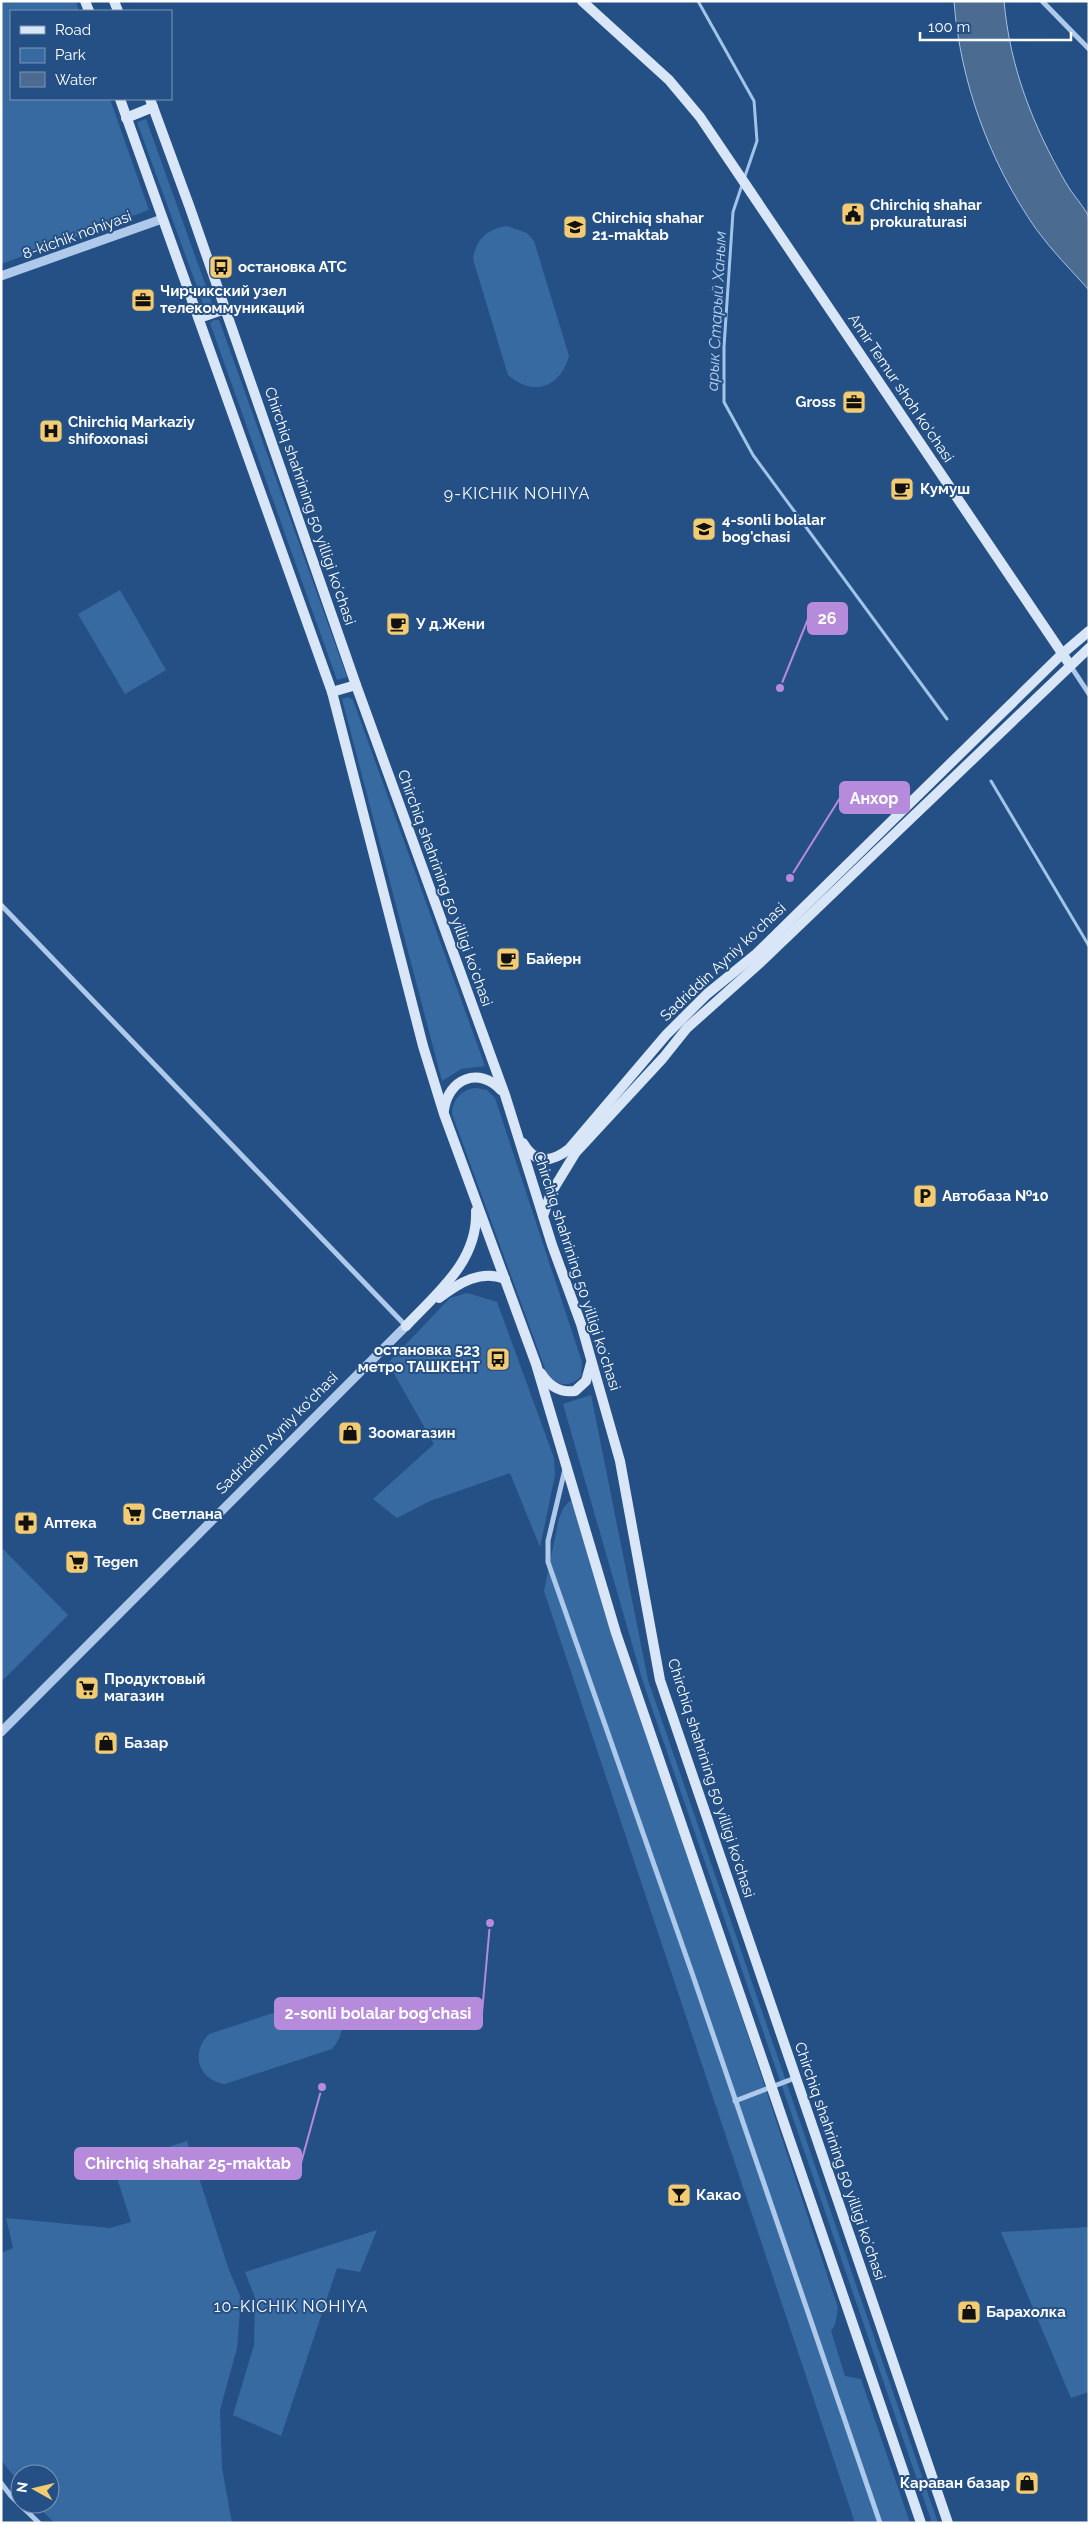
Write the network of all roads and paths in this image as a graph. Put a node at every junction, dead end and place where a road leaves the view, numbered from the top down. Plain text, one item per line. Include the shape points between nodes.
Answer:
1 (582, 1) edge
2 (1042, 1) edge
3 (1089, 49) edge
4 (120, 100) edge
5 (152, 103) edge
6 (126, 118) junction
7 (162, 219) junction
8 (1, 276) edge
9 (226, 309) junction
10 (198, 318) junction
11 (1089, 631) edge
12 (1089, 648) edge
13 (1062, 654) junction
14 (1070, 665) junction
15 (356, 684) junction
16 (332, 692) junction
17 (1089, 694) edge
18 (1, 906) edge
19 (505, 1095) junction
20 (444, 1114) junction
21 (515, 1129) junction
22 (474, 1197) junction
23 (543, 1217) junction
24 (506, 1279) junction
25 (406, 1326) junction
26 (588, 1347) junction
27 (536, 1364) junction
28 (567, 1464) junction
29 (1, 1732) edge
30 (796, 2078) junction
31 (772, 2087) junction
32 (735, 2101) junction
33 (1, 2483) edge
34 (39, 2523) edge
35 (880, 2523) edge
36 (921, 2523) edge
37 (948, 2523) edge

1 - 13 main road, Amir Temur shoh ko‘chasi via 678,89 700,117
2 - 3 street
4 - 6 main road
5 - 6 main road
5 - 9 main road, Chirchiq shahrining 50 yilligi koʻchasi
6 - 7 main road
7 - 8 street, 8-kichik nohiyasi
7 - 10 main road
9 - 10 main road
9 - 15 main road, Chirchiq shahrining 50 yilligi koʻchasi
10 - 16 main road
11 - 13 main road, Sadriddin Ayniy ko‘chasi
12 - 14 main road, Sadriddin Ayniy ko‘chasi
13 - 14 main road, Amir Temur shoh ko‘chasi
13 - 21 main road, Sadriddin Ayniy ko‘chasi via 755,955 700,1001 660,1042 569,1149 550,1161 539,1160 527,1149
14 - 17 street
14 - 23 main road, Sadriddin Ayniy ko‘chasi via 762,962 687,1028 576,1152 551,1193
15 - 16 main road
15 - 19 main road, Chirchiq shahrining 50 yilligi koʻchasi
16 - 20 main road via 423,1046
18 - 25 street
19 - 20 main road via 487,1079 465,1080 456,1084 449,1093
19 - 21 main road, Chirchiq shahrining 50 yilligi koʻchasi
20 - 22 main road
21 - 23 main road, Chirchiq shahrining 50 yilligi koʻchasi
22 - 24 main road
22 - 25 main road via 476,1224 467,1258
23 - 26 main road, Chirchiq shahrining 50 yilligi koʻchasi
24 - 25 main road via 484,1275 461,1283
24 - 27 main road
25 - 29 street, Sadriddin Ayniy ko‘chasi
26 - 27 main road via 588,1376 584,1385 575,1391 563,1391 553,1386
26 - 30 main road, Chirchiq shahrining 50 yilligi koʻchasi via 620,1461 660,1680
27 - 28 main road
28 - 31 main road via 616,1633
28 - 32 street via 548,1541 548,1562
30 - 31 street
30 - 37 main road, Chirchiq shahrining 50 yilligi koʻchasi
31 - 32 street
31 - 36 main road
32 - 35 street
33 - 34 street

